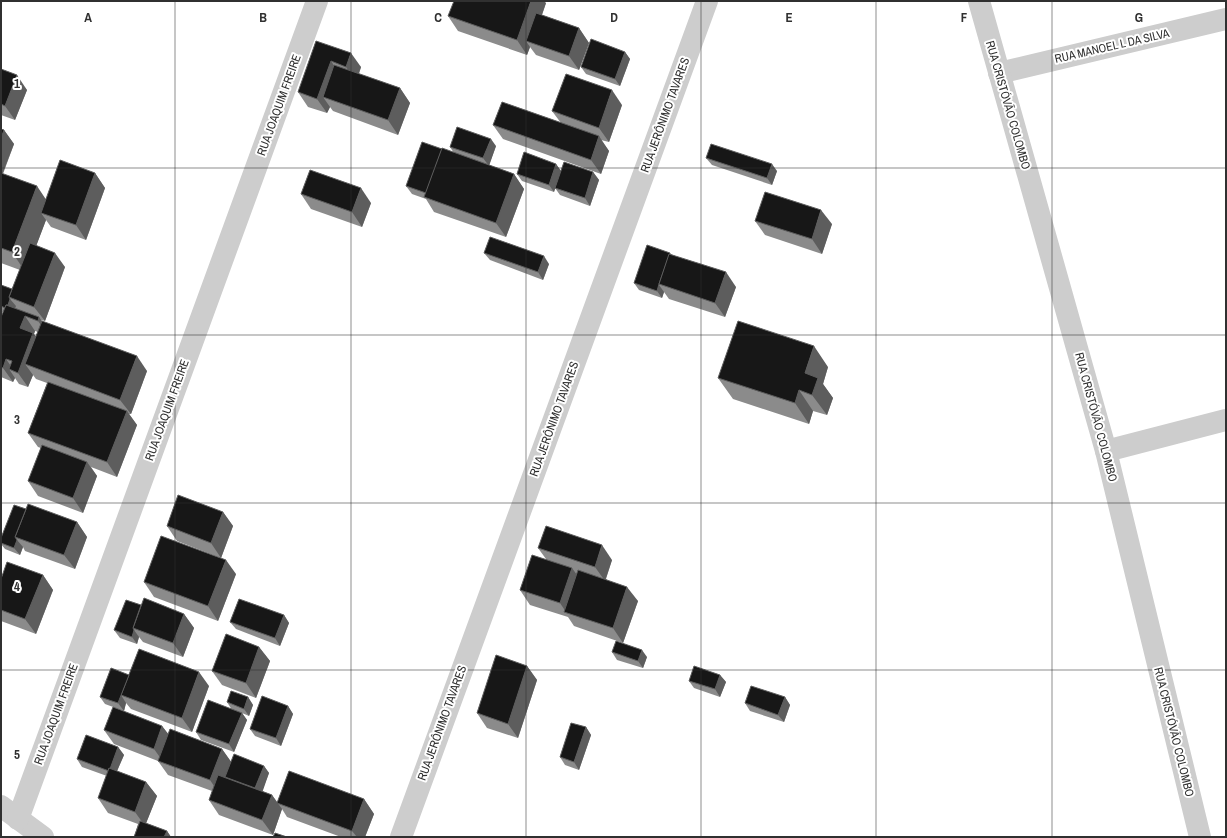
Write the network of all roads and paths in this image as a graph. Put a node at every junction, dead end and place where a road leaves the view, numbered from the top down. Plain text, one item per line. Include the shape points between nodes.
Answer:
1 (317, 1) edge
2 (707, 1) edge
3 (979, 1) edge
4 (1226, 19) edge
5 (999, 73) junction
6 (1226, 420) edge
7 (1106, 451) junction
8 (9, 812) edge
9 (43, 837) edge
10 (401, 837) edge
11 (1200, 837) edge

1 - 8 street, RUA JOAQUIM FREIRE
2 - 10 street, RUA JERÔNIMO TAVARES
3 - 5 street, RUA CRISTÓVÃO COLOMBO
4 - 5 street, RUA MANOEL L DA SILVA
5 - 7 street, RUA CRISTÓVÃO COLOMBO
6 - 7 street
7 - 11 street, RUA CRISTÓVÃO COLOMBO
8 - 9 street

